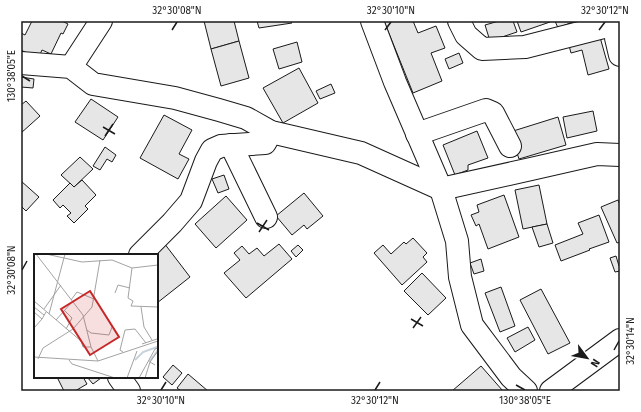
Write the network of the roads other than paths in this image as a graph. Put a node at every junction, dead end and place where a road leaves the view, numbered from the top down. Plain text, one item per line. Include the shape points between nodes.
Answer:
1 (101, 21) edge
2 (372, 21) edge
3 (459, 21) edge
4 (619, 22) edge
5 (620, 55) edge
6 (21, 64) edge
7 (71, 67) junction
8 (271, 132) junction
9 (417, 134) junction
10 (231, 145) junction
11 (510, 146) dead end
12 (620, 155) edge
13 (441, 189) junction
14 (266, 217) dead end
15 (141, 254) edge
16 (620, 340) edge
17 (120, 378) edge
18 (130, 391) edge
19 (526, 391) edge
20 (550, 391) edge

1 - 7 street
2 - 9 street via 394,82
3 - 4 street via 466,35 482,49 525,47
4 - 5 street via 616,38
6 - 7 street
7 - 8 street via 93,84 175,98 246,118
8 - 10 street via 265,143
8 - 13 street via 361,153
9 - 11 street via 486,110 493,113
9 - 13 street
10 - 14 street
10 - 15 street via 212,150 191,201
12 - 13 street via 597,154
13 - 19 street via 457,241 460,277 472,325 511,377
16 - 20 street
17 - 18 street

